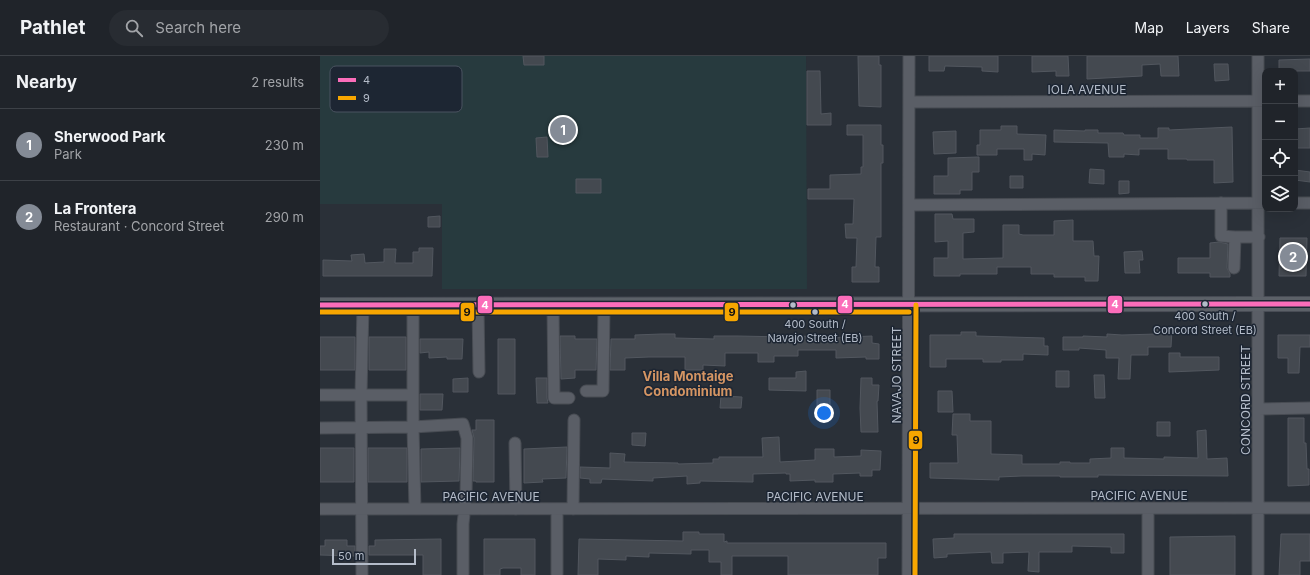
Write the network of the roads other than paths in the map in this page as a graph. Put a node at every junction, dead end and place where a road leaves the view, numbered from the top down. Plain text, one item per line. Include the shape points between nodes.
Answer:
1 (909, 56) edge
2 (1258, 56) edge
3 (1262, 101) edge
4 (1298, 101) edge
5 (1310, 101) edge
6 (909, 102) junction
7 (1262, 104) edge
8 (1262, 176) edge
9 (1221, 203) junction
10 (1262, 203) edge
11 (1298, 203) edge
12 (1310, 203) edge
13 (909, 206) junction
14 (1235, 237) junction
15 (1259, 237) junction
16 (1234, 268) dead end
17 (1258, 304) junction
18 (1310, 304) edge
19 (320, 305) edge
20 (363, 305) junction
21 (413, 305) junction
22 (478, 305) junction
23 (553, 305) junction
24 (604, 305) junction
25 (909, 305) junction
26 (479, 372) dead end
27 (586, 391) dead end
28 (320, 395) edge
29 (361, 395) junction
30 (413, 395) junction
31 (569, 398) dead end
32 (1310, 408) edge
33 (1258, 409) junction
34 (574, 420) dead end
35 (413, 426) junction
36 (361, 427) junction
37 (320, 428) edge
38 (515, 443) dead end
39 (415, 508) junction
40 (465, 508) junction
41 (516, 508) junction
42 (557, 508) junction
43 (573, 508) junction
44 (909, 508) junction
45 (1148, 508) junction
46 (1258, 508) junction
47 (1310, 508) edge
48 (320, 509) edge
49 (362, 509) junction
50 (463, 574) dead end
51 (557, 574) edge
52 (362, 575) edge
53 (908, 575) edge
54 (1148, 575) edge
55 (1258, 575) edge

1 - 6 street, NAVAJO STREET
2 - 3 street, CONCORD STREET
3 - 6 street, IOLA AVENUE
4 - 5 street
6 - 13 street, NAVAJO STREET
7 - 8 street, CONCORD STREET
9 - 10 street
9 - 13 street
9 - 14 street via 1221,236
10 - 15 street, CONCORD STREET
11 - 12 street
13 - 25 street, NAVAJO STREET
14 - 15 street
14 - 16 street
15 - 17 street, CONCORD STREET
17 - 18 main road
17 - 25 main road
17 - 33 street, CONCORD STREET
19 - 20 main road
20 - 21 main road
20 - 29 street
21 - 22 main road
21 - 30 street
22 - 23 main road
22 - 26 street
23 - 24 main road
23 - 31 street via 554,398
24 - 25 main road
24 - 27 street via 603,391
25 - 44 street, NAVAJO STREET
28 - 29 street
29 - 30 street
29 - 36 street
30 - 35 street
32 - 33 street
33 - 46 street, CONCORD STREET
34 - 43 street
35 - 36 street
35 - 39 street
35 - 40 street via 463,424 467,438
36 - 37 street
36 - 49 street
38 - 41 street
39 - 40 street, PACIFIC AVENUE
39 - 49 street, PACIFIC AVENUE
40 - 41 street, PACIFIC AVENUE
40 - 50 street
41 - 42 street, PACIFIC AVENUE
42 - 43 street, PACIFIC AVENUE
42 - 51 street
43 - 44 street, PACIFIC AVENUE
44 - 45 street, PACIFIC AVENUE
44 - 53 street, NAVAJO STREET
45 - 46 street, PACIFIC AVENUE
45 - 54 street
46 - 47 street, PACIFIC AVENUE
46 - 55 street, CONCORD STREET
48 - 49 street, PACIFIC AVENUE
49 - 52 street

